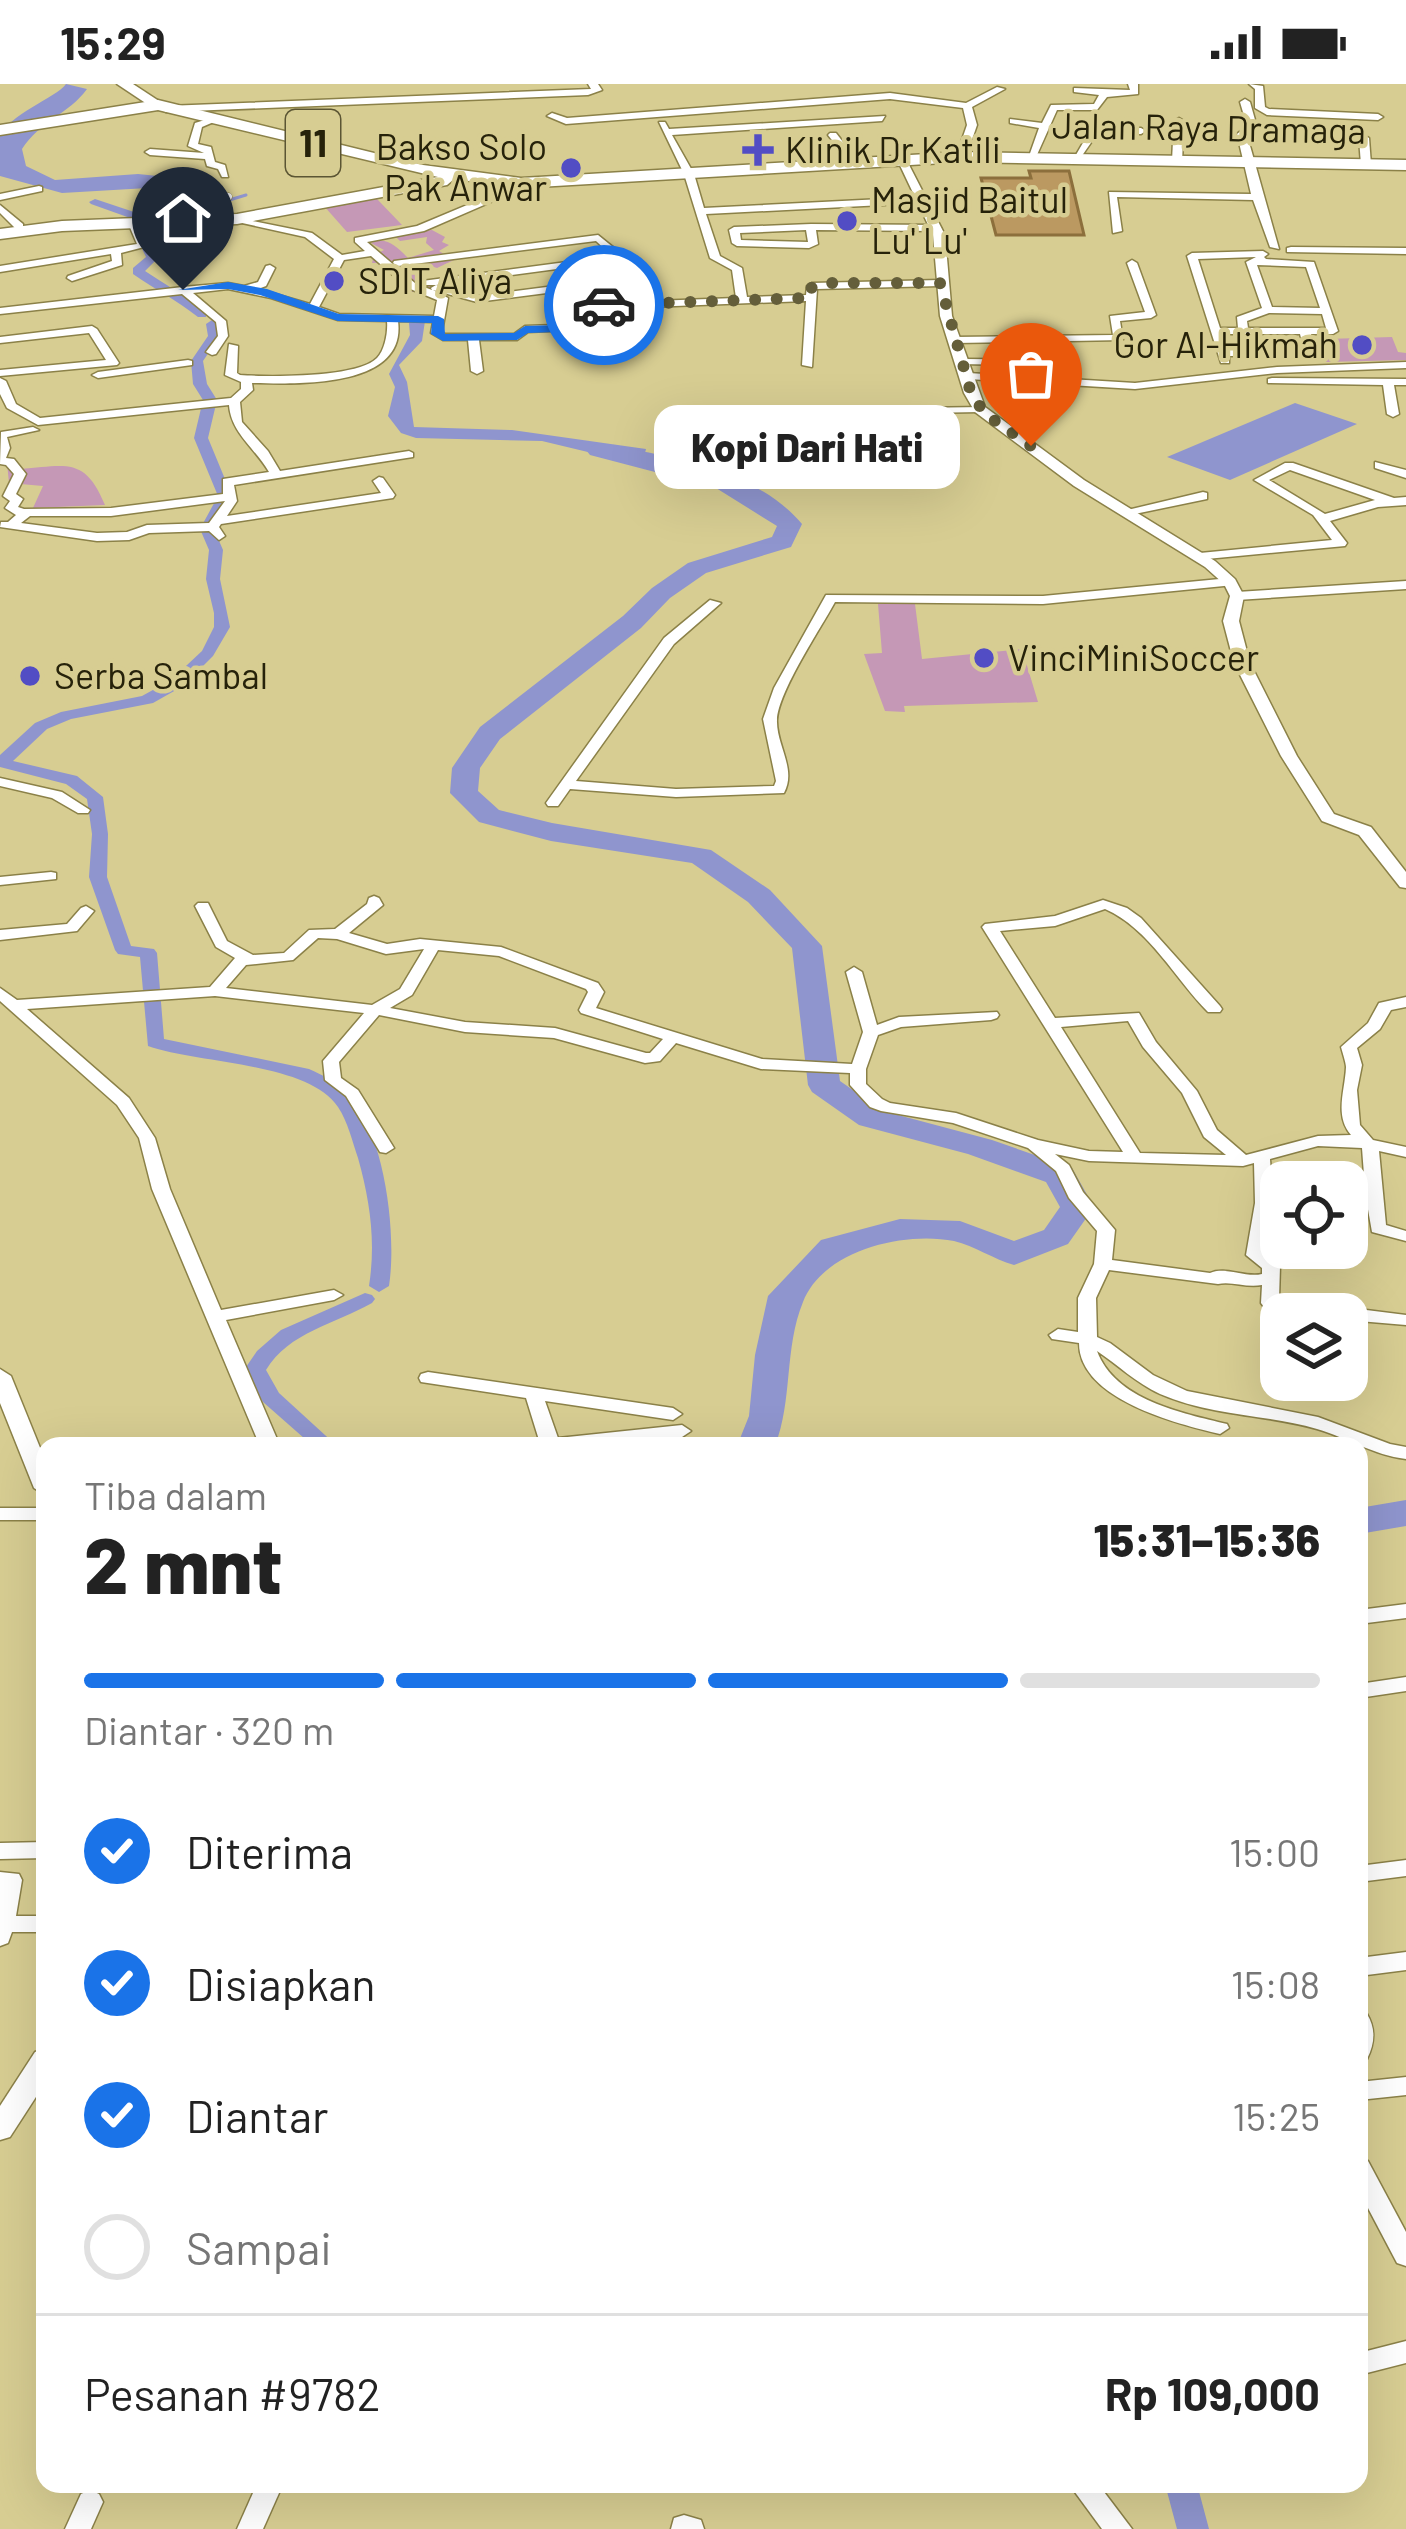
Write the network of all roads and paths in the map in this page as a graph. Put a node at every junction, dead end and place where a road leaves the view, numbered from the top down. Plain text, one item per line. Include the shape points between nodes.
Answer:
1 (124, 84) edge
2 (352, 84) edge
3 (412, 84) edge
4 (472, 84) edge
5 (533, 84) edge
6 (593, 84) edge
7 (608, 84) edge
8 (882, 84) edge
9 (1133, 84) edge
10 (1254, 84) edge
11 (1000, 89) dead end
12 (1076, 89) dead end
13 (1109, 94) junction
14 (539, 95) junction
15 (894, 96) junction
16 (480, 98) junction
17 (420, 99) junction
18 (359, 101) junction
19 (1245, 102) dead end
20 (157, 104) junction
21 (968, 106) junction
22 (552, 116) dead end
23 (655, 116) junction
24 (1378, 117) dead end
25 (882, 118) dead end
26 (94, 119) junction
27 (207, 120) junction
28 (62, 121) junction
29 (1013, 121) dead end
30 (1179, 121) dead end
31 (1042, 125) junction
32 (0, 131) edge
33 (1141, 131) dead end
34 (668, 132) junction
35 (833, 135) dead end
36 (1364, 138) dead end
37 (150, 152) dead end
38 (209, 155) junction
39 (961, 157) junction
40 (1031, 157) junction
41 (1076, 158) junction
42 (1177, 160) junction
43 (902, 161) junction
44 (1250, 163) junction
45 (855, 164) junction
46 (1366, 165) junction
47 (1406, 165) edge
48 (689, 174) junction
49 (225, 175) dead end
50 (418, 176) junction
51 (520, 183) junction
52 (39, 189) dead end
53 (196, 190) junction
54 (223, 194) junction
55 (0, 196) edge
56 (1257, 196) junction
57 (922, 200) junction
58 (307, 203) junction
59 (0, 208) edge
60 (275, 210) junction
61 (704, 211) junction
62 (237, 219) junction
63 (140, 223) junction
64 (811, 227) junction
65 (937, 228) junction
66 (4, 231) edge
67 (1117, 231) dead end
68 (373, 236) junction
69 (447, 238) dead end
70 (115, 250) junction
71 (1406, 251) edge
72 (1270, 252) junction
73 (366, 254) junction
74 (460, 255) junction
75 (344, 257) junction
76 (1251, 262) junction
77 (398, 263) junction
78 (1132, 263) dead end
79 (269, 268) dead end
80 (0, 269) edge
81 (72, 278) dead end
82 (632, 279) dead end
83 (940, 283) junction
84 (426, 284) junction
85 (246, 289) junction
86 (183, 290) junction
87 (809, 298) junction
88 (742, 299) junction
89 (313, 309) junction
90 (1268, 310) junction
91 (0, 311) edge
92 (1326, 311) junction
93 (517, 315) dead end
94 (434, 319) junction
95 (392, 320) junction
96 (525, 329) junction
97 (1216, 332) junction
98 (1244, 332) junction
99 (1305, 333) junction
100 (473, 338) junction
101 (0, 340) edge
102 (955, 340) junction
103 (233, 346) dead end
104 (212, 352) dead end
105 (188, 363) dead end
106 (1067, 363) dead end
107 (808, 365) dead end
108 (1406, 365) edge
109 (966, 370) junction
110 (477, 371) dead end
111 (246, 379) junction
112 (1, 380) edge
113 (1202, 380) junction
114 (1388, 382) junction
115 (1406, 382) edge
116 (234, 401) junction
117 (980, 409) junction
118 (1393, 414) dead end
119 (36, 431) junction
120 (409, 455) dead end
121 (0, 459) edge
122 (913, 460) dead end
123 (1379, 465) dead end
124 (220, 468) dead end
125 (1406, 474) edge
126 (276, 475) junction
127 (379, 481) dead end
128 (227, 493) junction
129 (1203, 496) dead end
130 (1400, 502) edge
131 (1125, 512) junction
132 (23, 513) junction
133 (1326, 518) junction
134 (5, 525) edge
135 (216, 528) junction
136 (1200, 557) junction
137 (1406, 585) edge
138 (1233, 589) junction
139 (715, 603) dead end
140 (0, 782) edge
141 (566, 784) junction
142 (554, 803) dead end
143 (83, 810) dead end
144 (51, 876) dead end
145 (0, 881) edge
146 (1406, 883) edge
147 (374, 901) dead end
148 (202, 906) dead end
149 (86, 911) dead end
150 (0, 934) edge
151 (338, 934) junction
152 (434, 945) junction
153 (247, 958) junction
154 (854, 972) dead end
155 (215, 991) junction
156 (0, 993) edge
157 (1406, 1002) edge
158 (16, 1005) junction
159 (374, 1010) junction
160 (1214, 1010) dead end
161 (991, 1015) dead end
162 (1052, 1024) junction
163 (871, 1032) junction
164 (671, 1040) junction
165 (857, 1069) junction
166 (1364, 1142) junction
167 (1034, 1144) junction
168 (386, 1148) dead end
169 (1406, 1152) edge
170 (1135, 1158) junction
171 (1253, 1160) junction
172 (1368, 1193) edge
173 (1376, 1194) junction
174 (1406, 1236) edge
175 (1103, 1264) junction
176 (1271, 1277) junction
177 (1270, 1293) edge
178 (334, 1295) dead end
179 (218, 1316) junction
180 (1368, 1316) edge
181 (1406, 1320) edge
182 (1058, 1335) dead end
183 (1088, 1336) junction
184 (0, 1376) edge
185 (428, 1378) dead end
186 (534, 1395) junction
187 (1220, 1428) dead end
188 (266, 1437) edge
189 (542, 1437) edge
190 (593, 1437) edge
191 (1359, 1437) edge
192 (1368, 1440) edge
193 (1406, 1453) edge
194 (36, 1466) edge
195 (0, 1514) edge
196 (36, 1514) edge
197 (1406, 1611) edge
198 (1368, 1616) edge
199 (1406, 1684) edge
200 (1368, 1690) edge
201 (36, 1850) edge
202 (0, 1851) edge
203 (1406, 1868) edge
204 (1368, 1873) edge
205 (2, 1909) edge
206 (36, 1921) edge
207 (1406, 1961) edge
208 (1368, 1966) edge
209 (36, 2074) edge
210 (1406, 2086) edge
211 (1368, 2090) edge
212 (0, 2129) edge
213 (1368, 2185) edge
214 (1406, 2256) edge
215 (1406, 2352) edge
216 (1368, 2361) edge
217 (266, 2493) edge
218 (1089, 2493) edge
219 (90, 2502) dead end
220 (79, 2529) edge
221 (250, 2529) edge
222 (1119, 2529) edge

1 - 20 main road, 11
2 - 18 street
3 - 17 street
4 - 16 street
5 - 14 street
6 - 7 street
6 - 14 street via 593,92
8 - 15 street
9 - 13 street via 1133,93
10 - 24 street via 1267,112
11 - 21 street
12 - 13 street
13 - 31 street via 1097,107 1055,106
14 - 16 street
15 - 21 street
15 - 23 street
16 - 17 street
17 - 18 street
18 - 20 street
19 - 44 street
20 - 26 highway, 11
20 - 27 highway, 11
20 - 28 highway, 11
21 - 39 street via 972,125
22 - 23 street
23 - 34 street
25 - 34 street
26 - 27 highway
26 - 28 highway
27 - 38 street via 193,135 194,146
27 - 50 highway, 11
28 - 32 highway
29 - 31 street
30 - 42 street
31 - 40 street
33 - 41 street via 1094,131
34 - 48 street
35 - 45 street
36 - 46 street
37 - 38 street
38 - 49 street
39 - 40 highway, Jalan Raya Dramaga / 11
39 - 43 highway, Jalan Raya Dramaga / 11
40 - 41 highway, Jalan Raya Dramaga / 11
41 - 42 highway, Jalan Raya Dramaga / 11
42 - 44 highway, Jalan Raya Dramaga / 11
43 - 45 highway, Jalan Raya Dramaga / 11
43 - 57 street
44 - 46 highway, Jalan Raya Dramaga / 11
44 - 56 street
45 - 48 highway, Jalan Raya Dramaga / 11
46 - 47 highway, Jalan Raya Dramaga / 11
48 - 51 highway, Jalan Raya Dramaga / 11
48 - 61 street
50 - 51 highway, Jalan Raya Dramaga / 11
50 - 58 highway, 11
51 - 58 highway, 11 via 448,179
51 - 68 street via 419,229
52 - 55 street
53 - 54 street
53 - 54 street
53 - 54 street via 170,193 213,203
56 - 67 street via 1112,194
56 - 72 street
57 - 61 street
57 - 65 street
58 - 60 highway, 11
59 - 66 street
60 - 62 highway, 11
60 - 63 highway, 11
61 - 88 street via 715,258 737,268
62 - 63 highway, 11
62 - 75 street via 308,236
63 - 66 highway, 11
63 - 70 street via 144,245
64 - 64 street via 737,228 734,230 737,244 809,245
64 - 65 street
65 - 83 street
68 - 73 street via 359,238
68 - 77 street
69 - 74 street
70 - 80 street
70 - 81 street via 118,263
71 - 72 street
72 - 76 street
72 - 97 street via 1192,256
73 - 75 street
73 - 94 street via 443,298
74 - 77 street
74 - 84 street via 598,238 620,258
75 - 89 street
76 - 90 street
76 - 92 street via 1308,263
77 - 84 street
78 - 102 street via 1151,315 1114,318 1119,338
79 - 85 street via 262,284
82 - 84 street via 477,299
83 - 87 street via 822,283
83 - 102 street
85 - 86 street
85 - 89 street
86 - 91 street
86 - 104 street via 221,321
87 - 88 street
87 - 107 street
88 - 96 street via 597,306 591,326
89 - 95 street
90 - 92 street
90 - 98 street via 1241,319
92 - 99 street via 1333,331
93 - 96 street
94 - 95 street
94 - 100 street via 437,336
95 - 111 street via 374,367
96 - 100 street via 520,336
97 - 98 street
97 - 99 street via 1224,357 1310,353
98 - 99 street
100 - 110 street
101 - 112 street via 93,329 113,363
102 - 109 street
103 - 111 street via 231,375
105 - 112 street
106 - 109 street
108 - 113 street
109 - 113 street via 1122,386
109 - 117 street
111 - 116 street via 248,390
112 - 119 street via 11,406
113 - 114 street
114 - 115 street
114 - 118 street
116 - 119 street
116 - 126 street via 236,423
117 - 122 street via 917,410 929,435 908,440
117 - 131 street
119 - 121 street via 1,435
120 - 126 street
121 - 132 street via 20,474 9,496 17,499 11,508
123 - 125 street
124 - 128 street
126 - 128 street
127 - 135 street via 389,495
128 - 132 street via 114,516
128 - 135 street
129 - 131 street
130 - 133 street
130 - 133 street via 1296,466 1260,480
131 - 136 street
132 - 134 street
133 - 136 street via 1341,543
134 - 135 street via 98,537
136 - 138 street
137 - 138 street
138 - 141 street via 1043,600 831,598 770,719 779,790
138 - 146 street via 1242,663 1289,756 1328,818 1365,832
139 - 141 street via 669,641
140 - 143 street
141 - 142 street
144 - 145 street
147 - 151 street
148 - 153 street via 220,944
149 - 150 street via 72,928
151 - 152 street via 380,948
151 - 153 street via 314,933 283,958
152 - 159 street via 406,992
152 - 164 street via 521,958 596,989 591,1013
153 - 155 street
154 - 163 street
155 - 158 street
155 - 159 street
156 - 158 street
157 - 166 street via 1385,1006 1349,1047 1352,1126
158 - 179 street via 123,1102 147,1138
159 - 164 street via 555,1033 646,1058
159 - 168 street via 329,1072
160 - 162 street via 1142,927 1110,905 990,927
161 - 163 street
162 - 170 street
162 - 171 street via 1133,1016 1190,1091 1210,1132
163 - 165 street
164 - 165 street via 761,1064
165 - 167 street via 858,1085 876,1103
166 - 169 street
166 - 171 street via 1318,1141
166 - 173 street
167 - 170 street
167 - 175 street via 1063,1169 1106,1230
170 - 171 street
171 - 176 street via 1264,1203 1256,1260 1271,1266
172 - 173 street
173 - 174 street via 1379,1230
175 - 176 street via 1200,1279
175 - 183 street via 1087,1298
176 - 177 street
178 - 179 street
179 - 188 street
180 - 181 street
182 - 183 street
183 - 187 street via 1088,1358 1122,1395
183 - 191 street via 1172,1392
184 - 194 street
185 - 186 street
186 - 189 street
186 - 190 street via 678,1423
192 - 193 street
195 - 196 street
197 - 198 street
199 - 200 street
201 - 202 street
203 - 204 street
205 - 206 street
207 - 208 street
209 - 212 street
210 - 211 street
213 - 214 street
215 - 216 street
217 - 221 street
218 - 222 street
219 - 220 street

